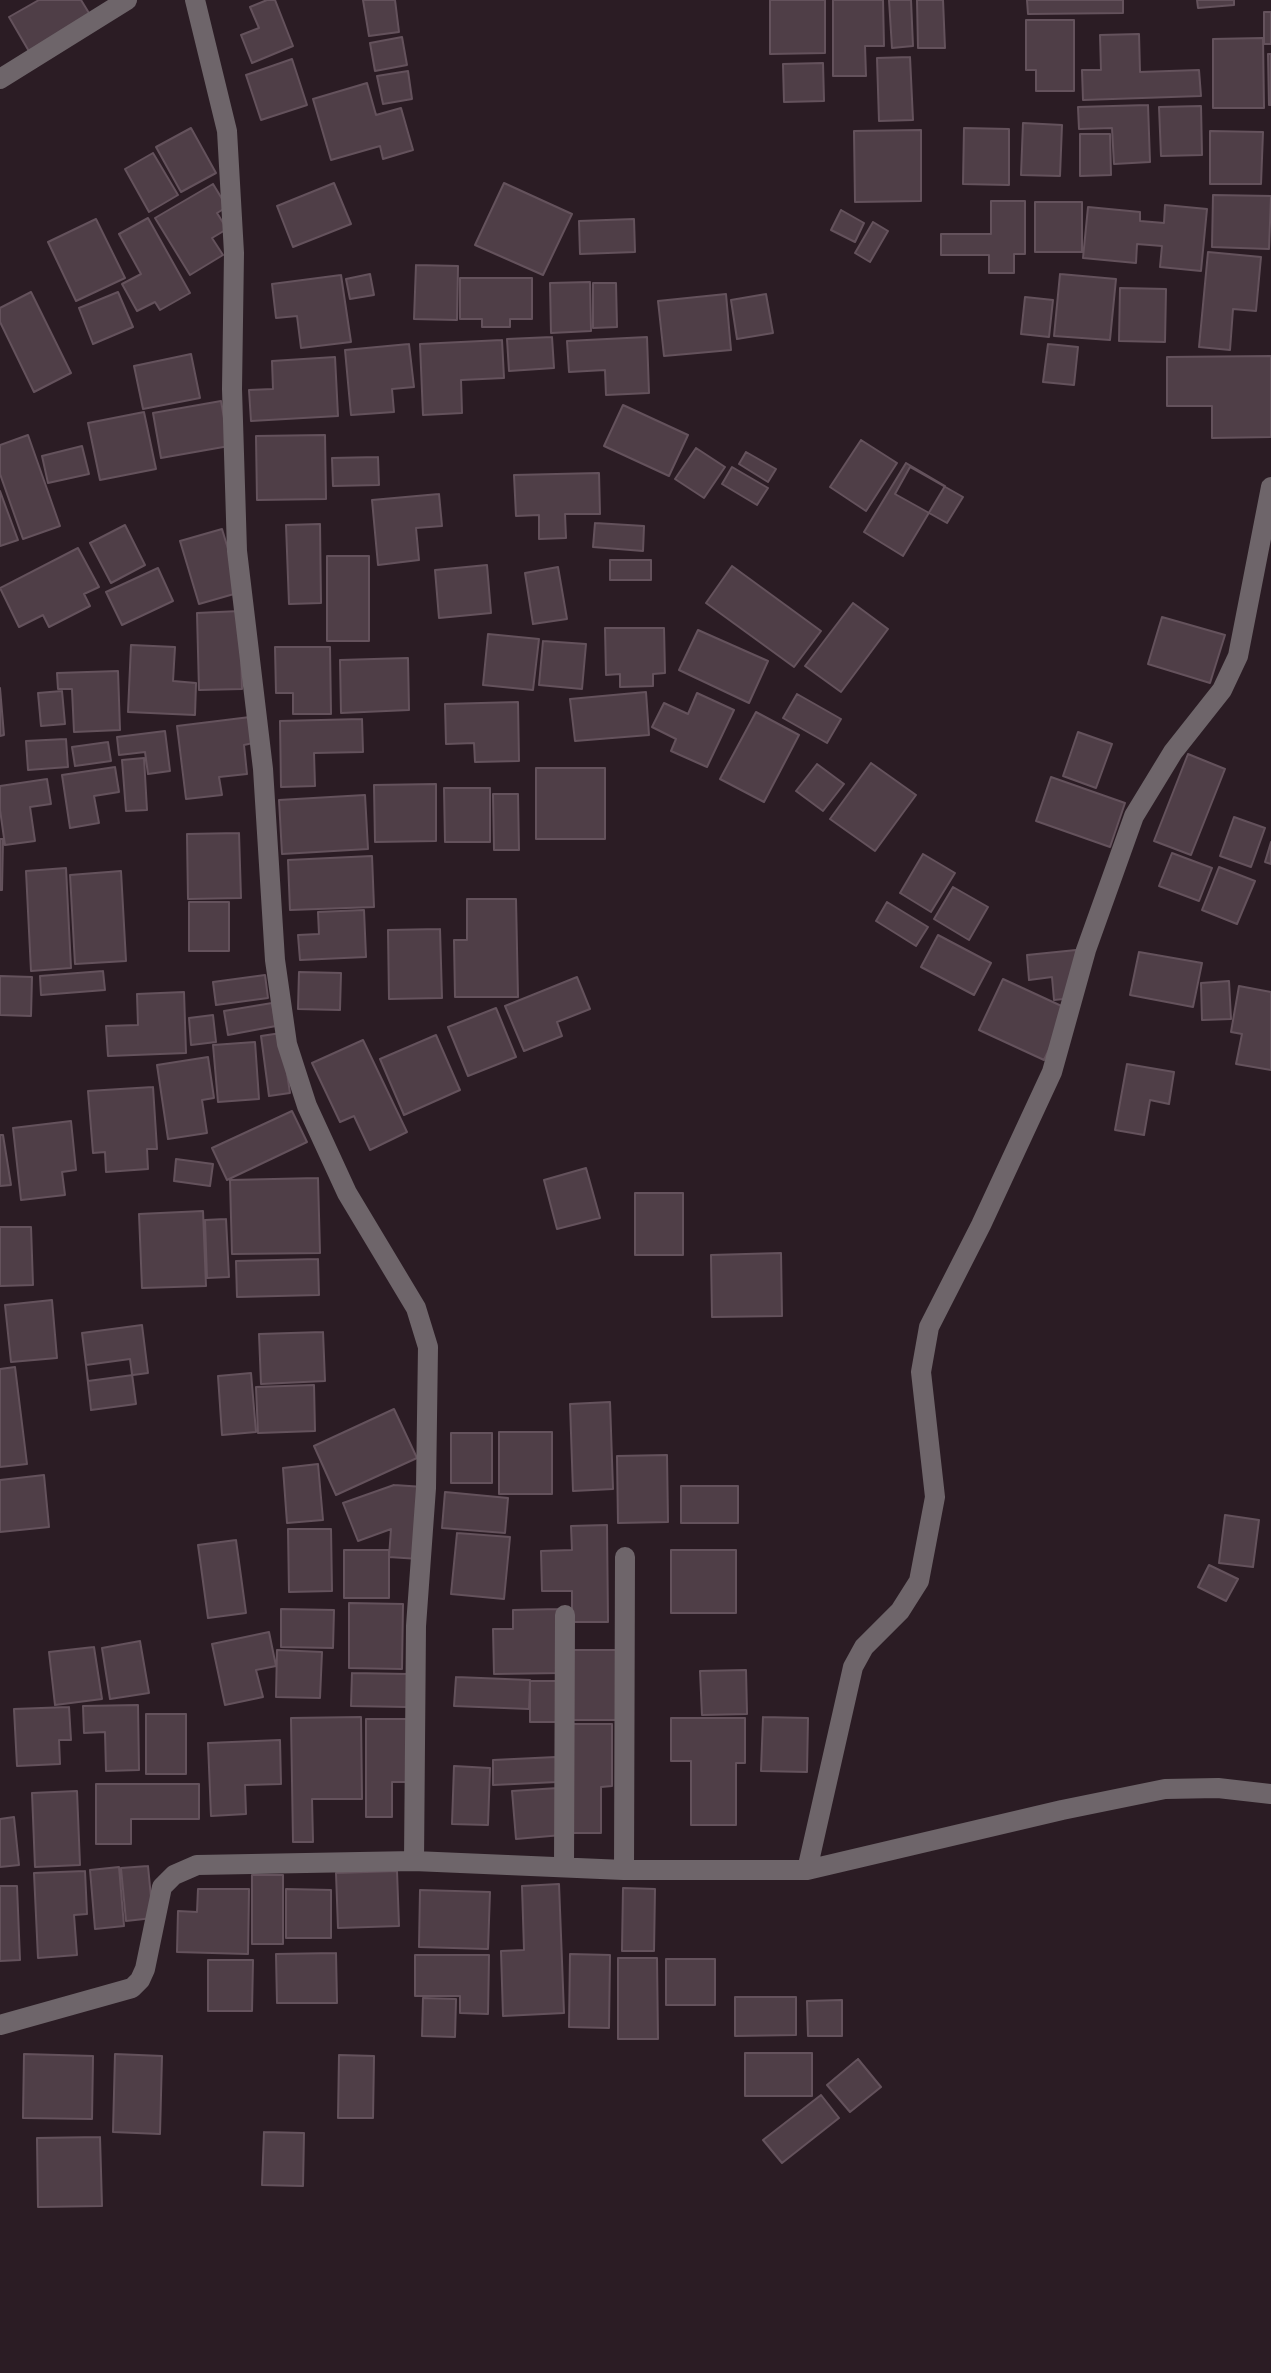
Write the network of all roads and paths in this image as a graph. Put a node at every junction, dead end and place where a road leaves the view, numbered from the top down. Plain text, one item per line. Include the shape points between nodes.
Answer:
1 (127, 0) edge
2 (195, 0) edge
3 (0, 79) edge
4 (1271, 487) edge
5 (625, 1557) dead end
6 (565, 1615) dead end
7 (1271, 1794) edge
8 (414, 1861) junction
9 (564, 1867) junction
10 (624, 1870) junction
11 (807, 1870) junction
12 (0, 2025) edge

1 - 3 street
2 - 8 street via 227,131 234,253 237,551 287,1044 307,1106 340,1178 416,1308 428,1347 426,1488 416,1626
4 - 11 street via 1238,656 1222,690 1173,752 1134,816 1086,950 1052,1072 929,1327 921,1372 935,1497 919,1581 853,1667
5 - 10 street
6 - 9 street
7 - 11 street via 1165,1789
8 - 9 street
8 - 12 street via 197,1865 162,1887 145,1969 132,1988
9 - 10 street
10 - 11 street

